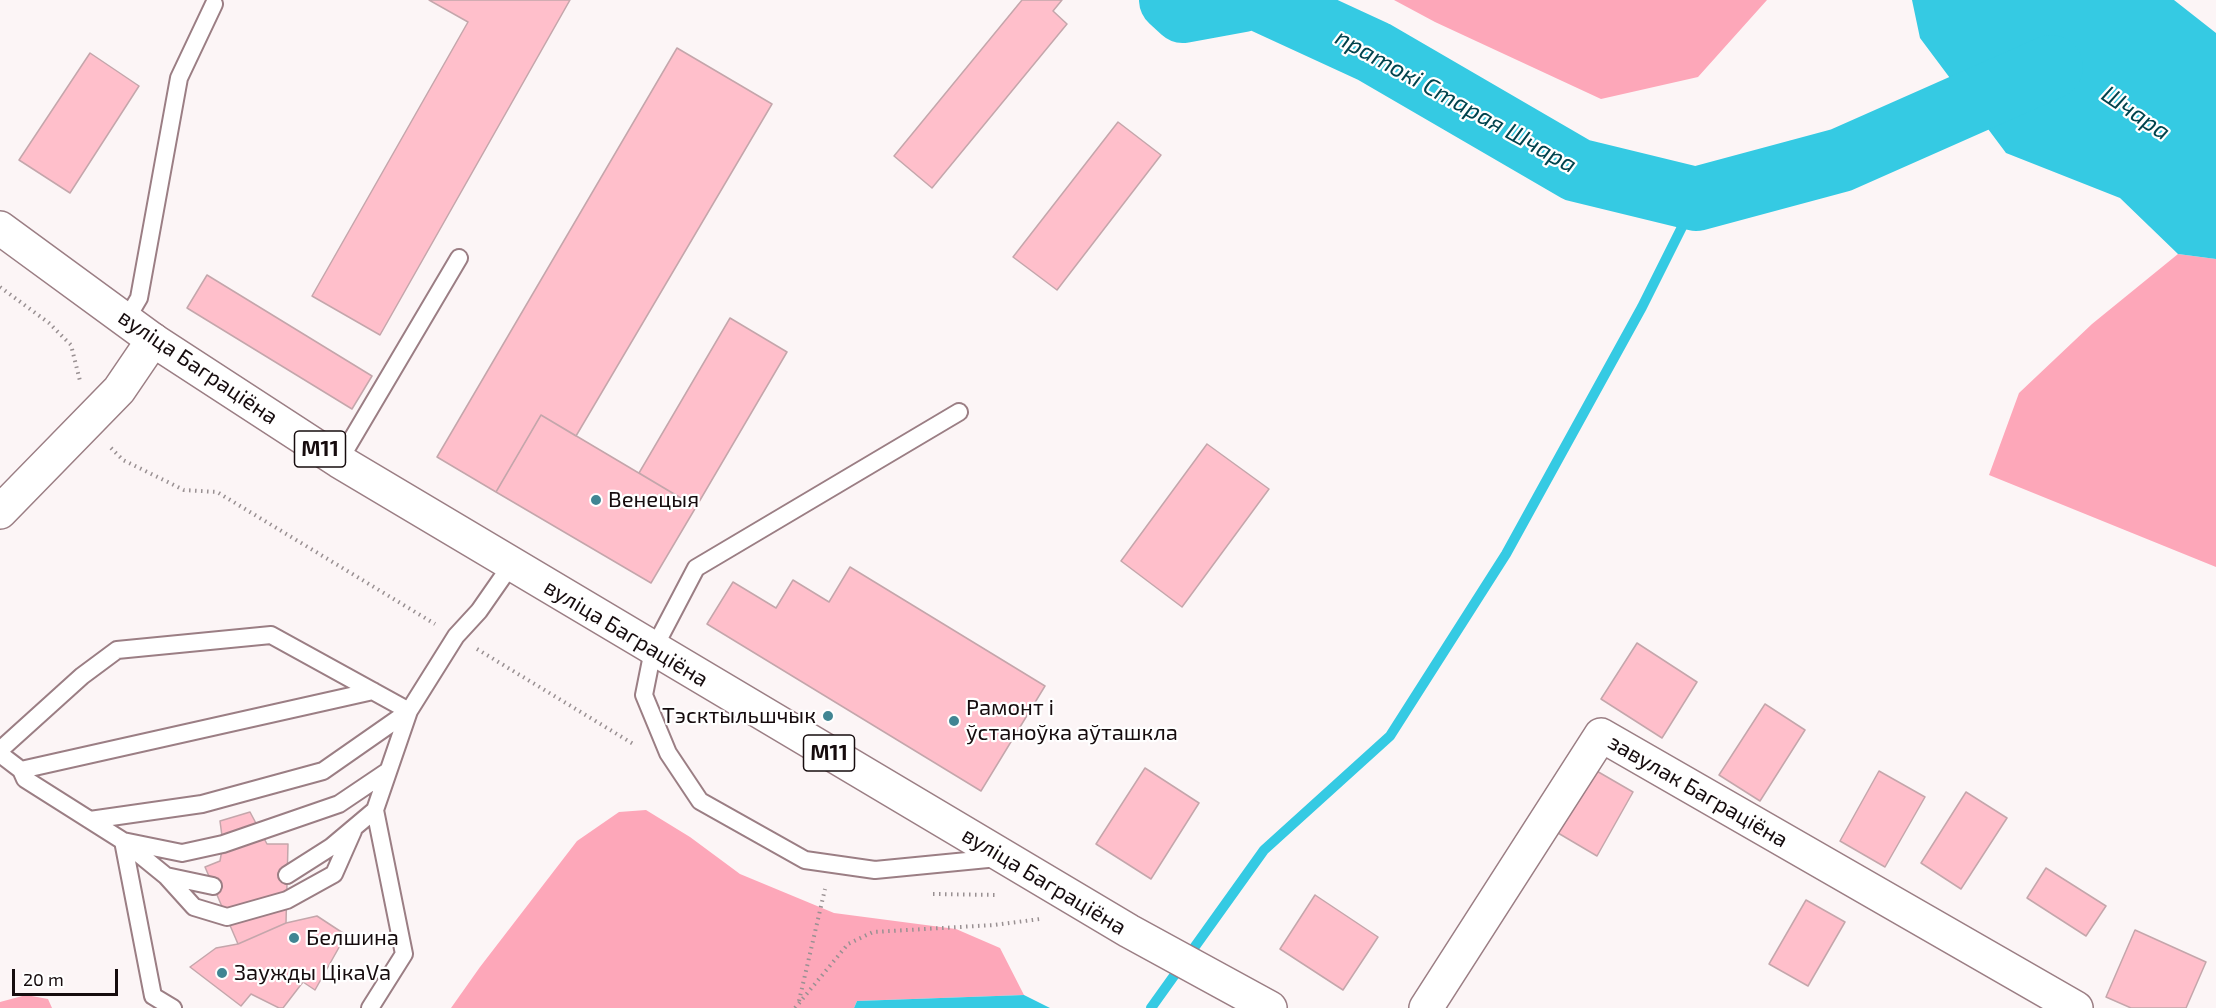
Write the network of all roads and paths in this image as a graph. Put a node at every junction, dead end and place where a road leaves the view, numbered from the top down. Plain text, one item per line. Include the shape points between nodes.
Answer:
1 (214, 4) dead end
2 (0, 228) edge
3 (459, 258) dead end
4 (0, 287) edge
5 (126, 320) junction
6 (153, 340) junction
7 (959, 412) dead end
8 (87, 424) junction
9 (339, 461) junction
10 (0, 512) edge
11 (511, 565) junction
12 (456, 636) junction
13 (654, 650) junction
14 (373, 691) junction
15 (409, 711) junction
16 (640, 748) dead end
17 (0, 752) edge
18 (21, 770) junction
19 (388, 771) junction
20 (375, 810) junction
21 (90, 820) junction
22 (354, 828) junction
23 (123, 841) junction
24 (1005, 858) junction
25 (287, 875) dead end
26 (166, 876) junction
27 (826, 883) dead end
28 (213, 886) dead end
29 (926, 894) dead end
30 (1002, 895) dead end
31 (1038, 913) dead end
32 (797, 1006) edge
33 (173, 1008) edge
34 (370, 1008) edge
35 (1270, 1008) edge
36 (1426, 1008) edge
37 (2076, 1008) edge

1 - 5 lane via 179,78 140,298
2 - 5 main road, вуліца Баграціёна / М11
3 - 9 lane
4 - 8 path via 49,323 71,345 80,383 62,401
5 - 6 main road, вуліца Баграціёна / М11
6 - 8 main road via 119,390
6 - 9 main road, вуліца Баграціёна / М11
7 - 13 lane via 696,568
8 - 10 main road
8 - 12 path via 123,460 184,490 217,492
9 - 11 main road, вуліца Баграціёна / М11
11 - 12 lane
11 - 13 main road, вуліца Баграціёна / М11
12 - 15 lane
12 - 16 path
13 - 24 main road, вуліца Баграціёна / М11
13 - 24 lane via 644,695 668,753 699,801 805,860 875,870
14 - 15 lane
14 - 17 lane via 272,635 117,650 82,676
14 - 18 lane
15 - 19 lane
15 - 21 lane via 323,771 202,804
17 - 18 lane
18 - 21 lane via 25,779
19 - 20 lane
19 - 23 lane via 339,804 223,844 182,853
20 - 22 lane
20 - 34 lane via 404,954
21 - 23 lane
22 - 25 lane
22 - 26 lane via 334,874 287,900 227,917 194,907
23 - 26 lane
23 - 33 lane via 153,996
24 - 35 main road, вуліца Баграціёна / М11
26 - 28 lane
27 - 32 path
29 - 30 path
31 - 32 path via 1047,918 873,932 848,944
36 - 37 main road, завулак Баграціёна via 1600,735

